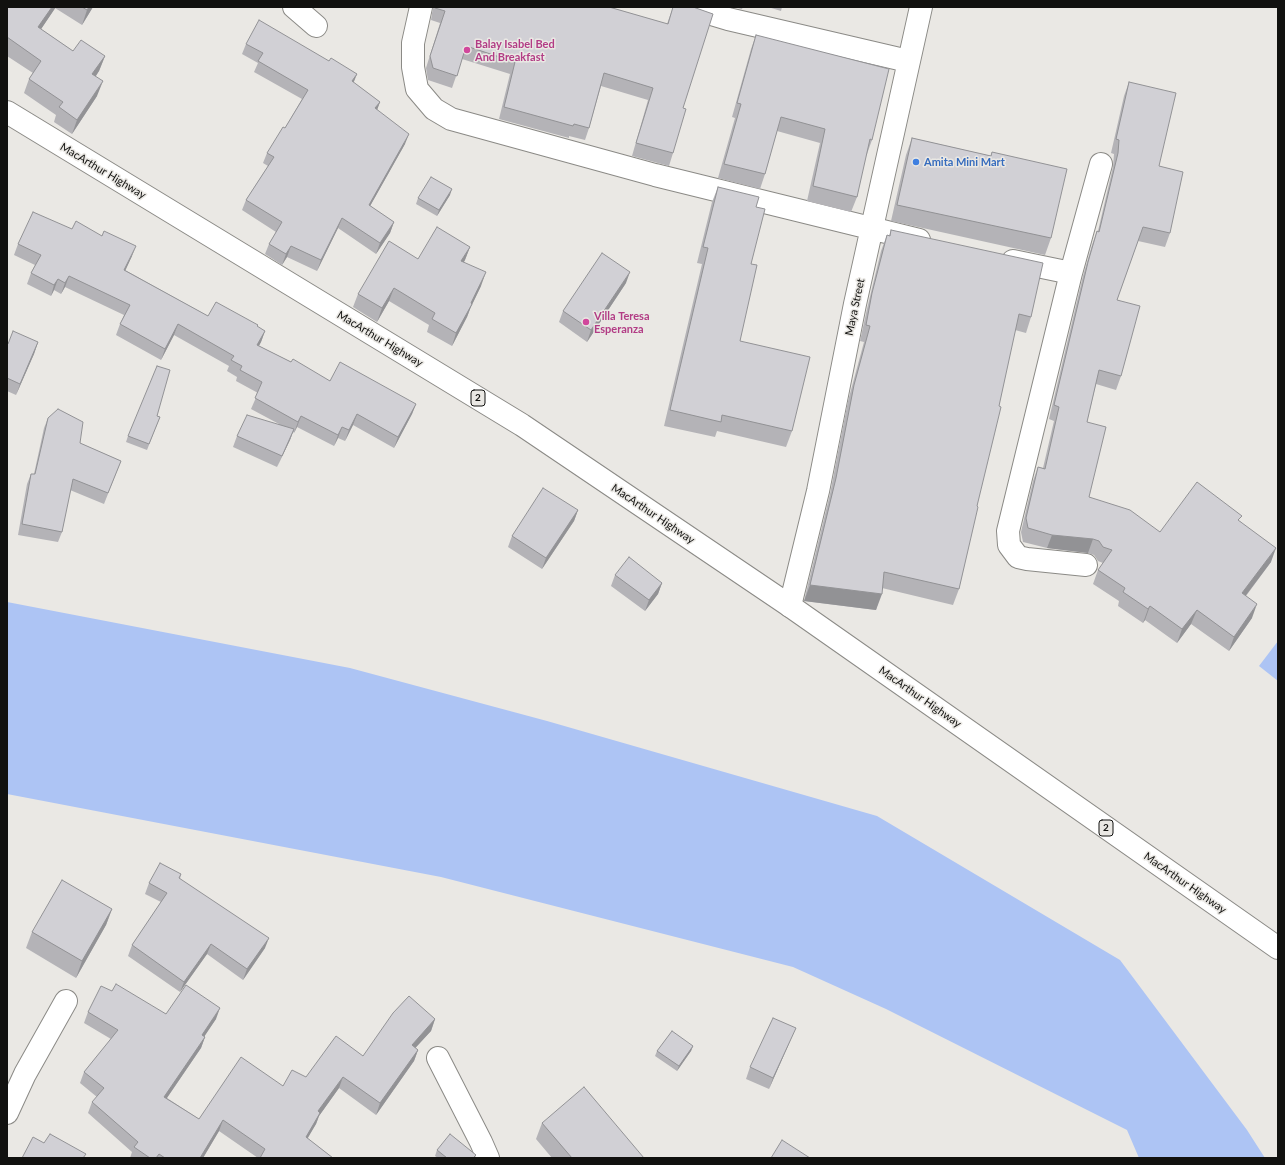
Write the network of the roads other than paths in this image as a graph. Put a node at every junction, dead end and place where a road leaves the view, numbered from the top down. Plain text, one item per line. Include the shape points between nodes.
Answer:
1 (294, 7) edge
2 (421, 7) edge
3 (688, 7) edge
4 (921, 7) edge
5 (316, 26) dead end
6 (908, 61) junction
7 (7, 112) edge
8 (1101, 164) dead end
9 (871, 230) junction
10 (940, 245) edge
11 (994, 257) edge
12 (1070, 273) junction
13 (1086, 565) dead end
14 (790, 606) junction
15 (1278, 948) edge
16 (66, 1001) dead end
17 (438, 1058) dead end
18 (7, 1113) edge
19 (488, 1158) edge

1 - 5 main road
2 - 9 main road via 413,42 413,67 417,89 434,109 451,119 655,175
3 - 6 main road via 728,19
4 - 6 main road, Maya Street
6 - 9 main road, Maya Street
7 - 14 main road, MacArthur Highway / 2 via 522,425
8 - 12 main road
9 - 10 main road
9 - 14 main road, Maya Street via 818,491
11 - 12 main road
12 - 13 main road via 1008,538 1012,551 1018,556
14 - 15 main road, MacArthur Highway / 2
16 - 18 main road via 25,1074
17 - 19 main road

